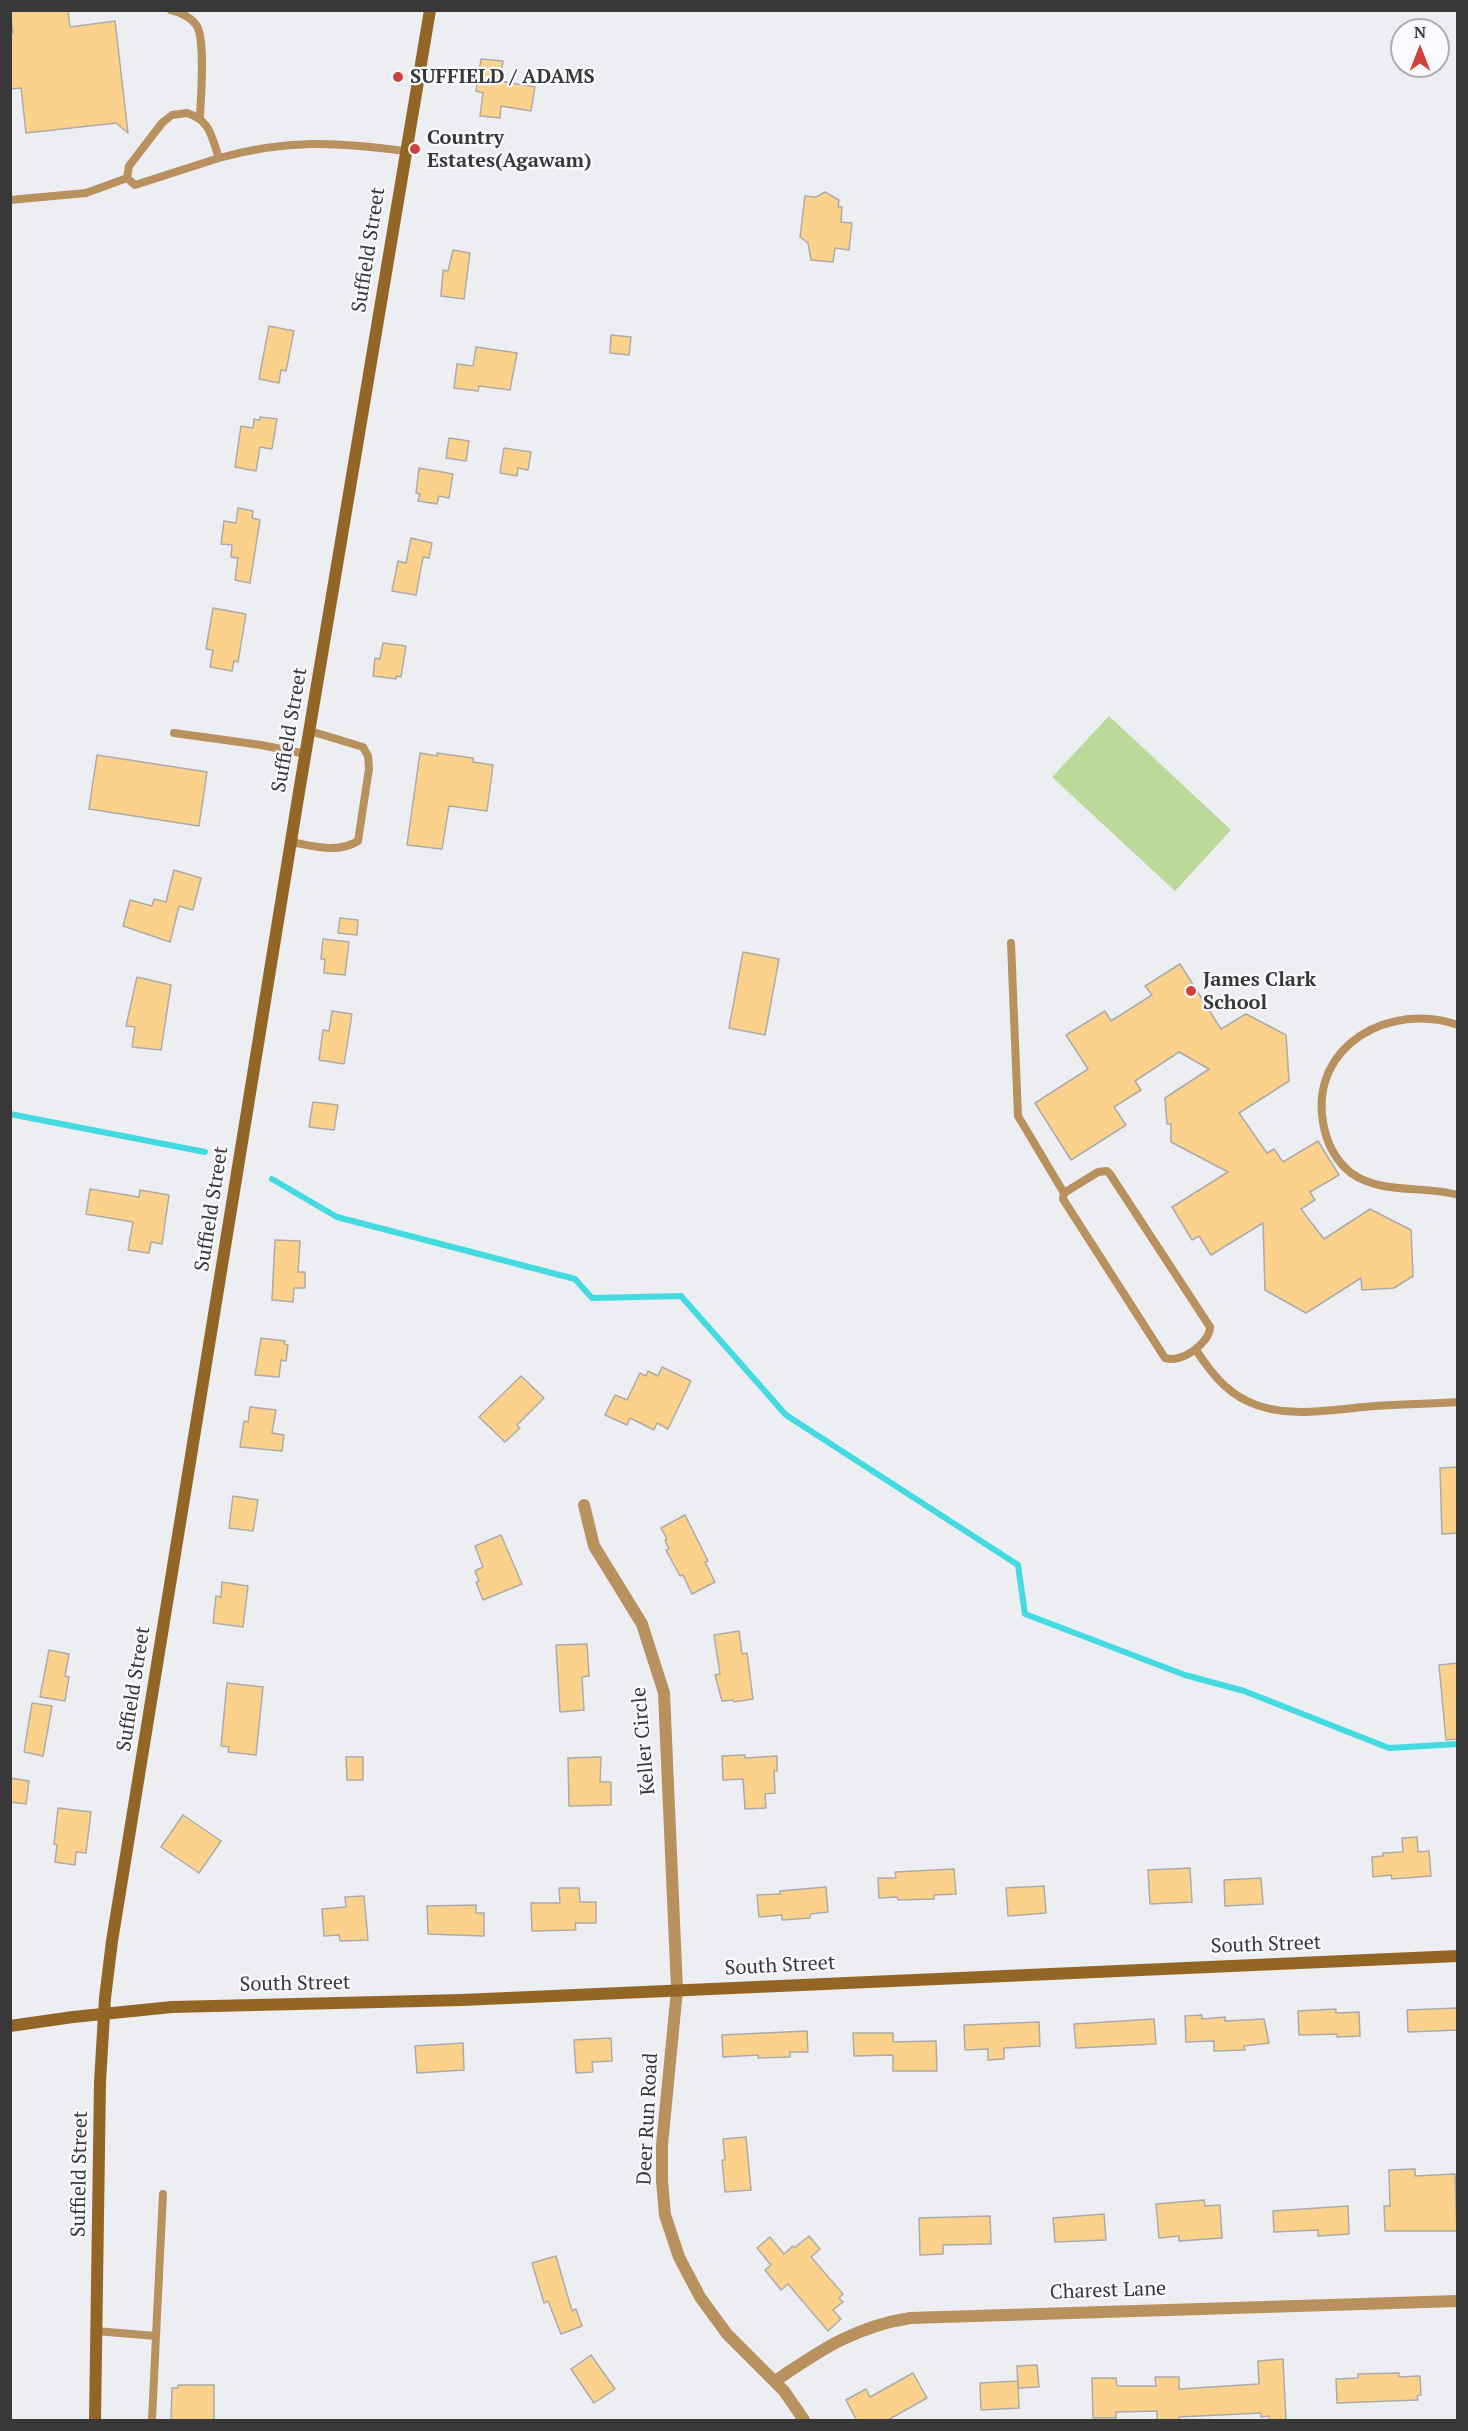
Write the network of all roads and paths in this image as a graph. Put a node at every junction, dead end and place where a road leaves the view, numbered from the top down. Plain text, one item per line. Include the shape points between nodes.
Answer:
1 (171, 10) edge
2 (430, 10) edge
3 (200, 117) junction
4 (405, 151) junction
5 (219, 158) junction
6 (127, 178) junction
7 (10, 200) edge
8 (310, 730) junction
9 (174, 733) dead end
10 (306, 754) junction
11 (291, 842) junction
12 (1011, 943) dead end
13 (1458, 1025) edge
14 (1064, 1193) junction
15 (1458, 1196) edge
16 (1196, 1350) junction
17 (1458, 1402) edge
18 (584, 1505) dead end
19 (1458, 1956) edge
20 (677, 1990) junction
21 (104, 2013) junction
22 (10, 2026) edge
23 (163, 2194) dead end
24 (1458, 2301) edge
25 (96, 2331) junction
26 (156, 2336) junction
27 (775, 2380) junction
28 (95, 2421) edge
29 (152, 2421) edge
30 (804, 2421) edge

1 - 3 lane via 182,13 197,27 201,51
2 - 4 main road, Suffield Street
3 - 5 lane via 209,129
3 - 6 lane via 187,113 172,115 162,123 129,166
4 - 5 lane via 340,143 296,143
4 - 8 main road, Suffield Street
5 - 6 lane via 135,185
6 - 7 lane via 86,192
8 - 10 main road, Suffield Street
8 - 11 lane via 363,747 368,756 358,841 335,849
9 - 10 lane
10 - 11 main road, Suffield Street
11 - 21 main road, Suffield Street via 112,1941
12 - 14 lane via 1018,1116
13 - 15 lane via 1416,1020 1368,1030 1347,1045 1333,1063 1323,1084 1321,1106 1328,1140 1338,1159 1352,1173 1390,1187 1444,1191
14 - 16 lane via 1063,1199 1165,1358 1172,1360
14 - 16 lane via 1098,1172 1110,1173 1210,1327 1210,1333
16 - 17 lane via 1228,1389 1269,1409 1330,1410
18 - 20 street, Keller Circle via 594,1546 642,1624 664,1693
19 - 20 main road, South Street
20 - 21 main road, South Street via 172,2007
20 - 27 street, Deer Run Road via 662,2145 665,2215 679,2257 700,2297 727,2334
21 - 22 main road, South Street
21 - 25 main road, Suffield Street
23 - 26 lane
24 - 27 street, Charest Lane via 910,2318 861,2329
25 - 26 lane
25 - 28 main road, Suffield Street
26 - 29 lane
27 - 30 street, Deer Run Road

